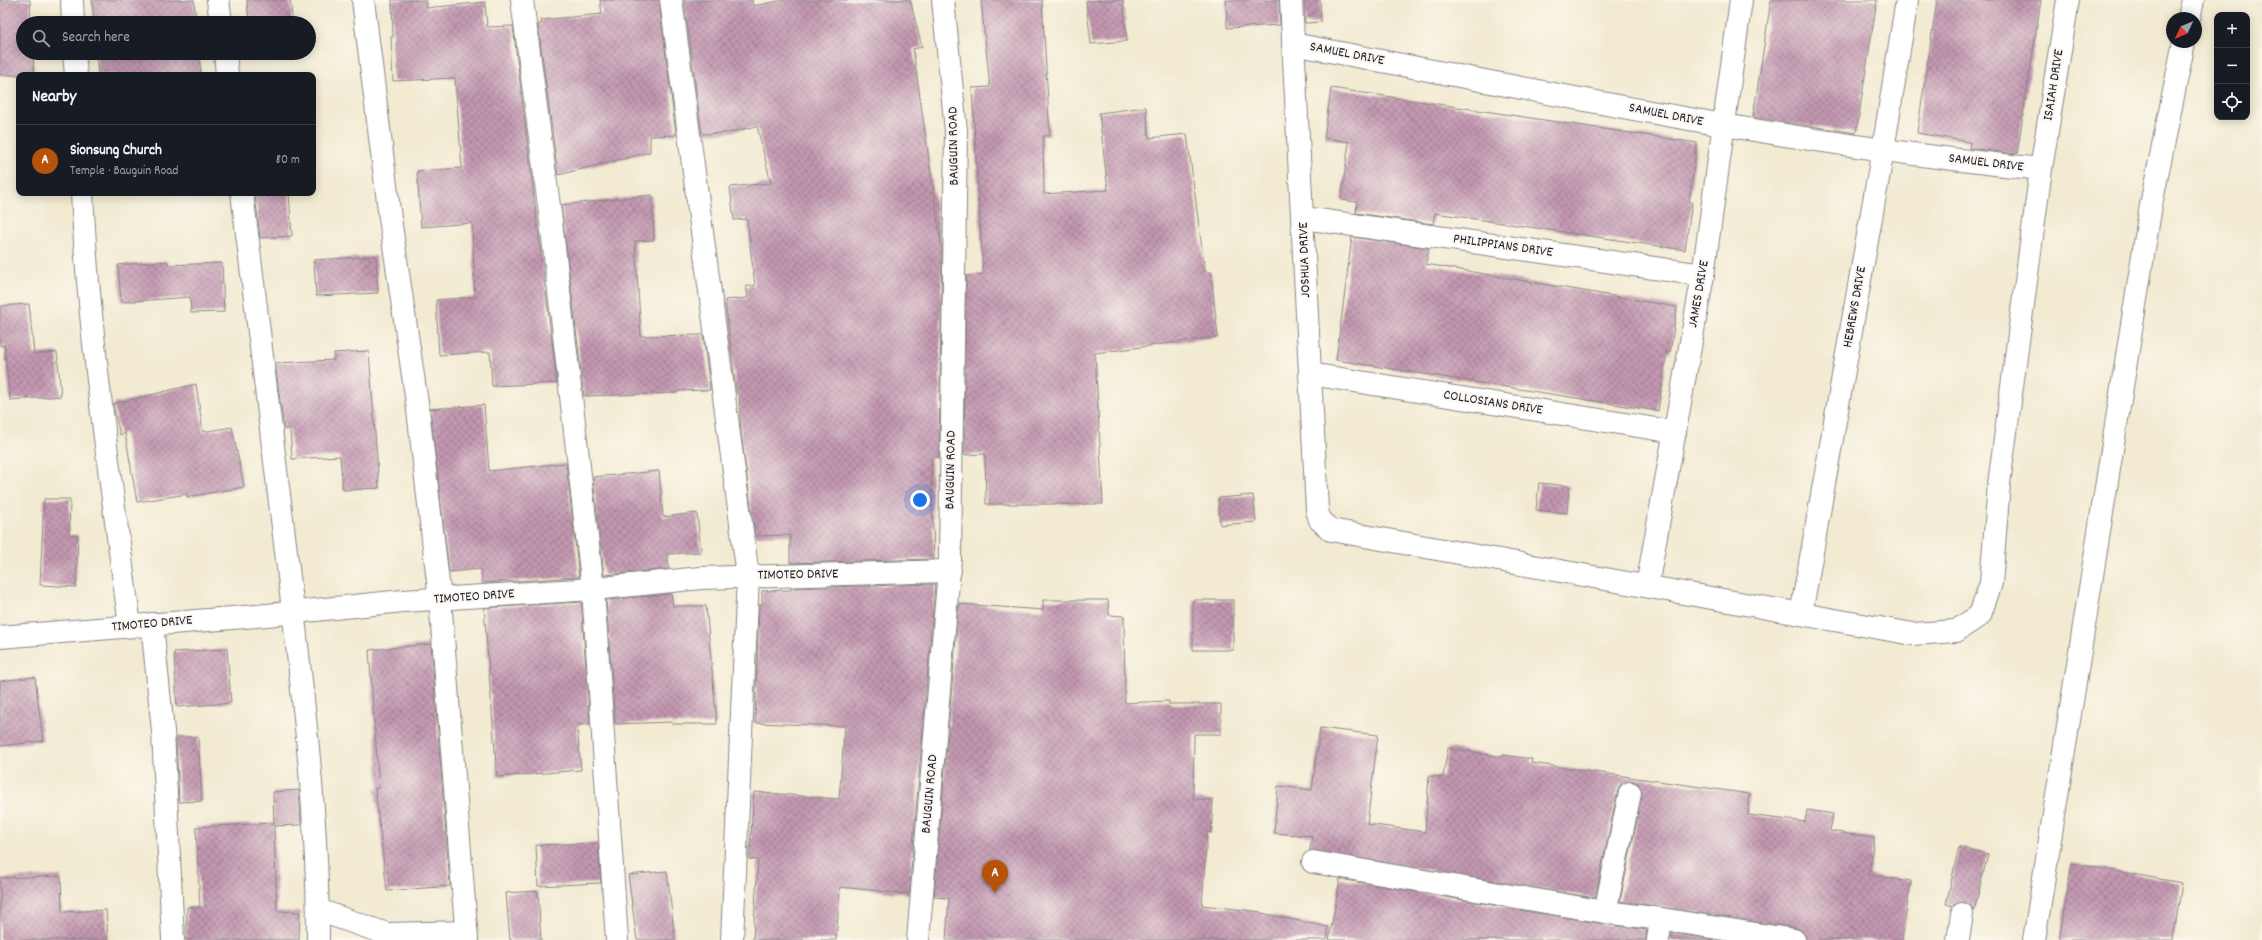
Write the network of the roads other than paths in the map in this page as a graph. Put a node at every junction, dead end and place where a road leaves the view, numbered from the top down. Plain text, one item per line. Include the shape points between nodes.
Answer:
1 (72, 0) edge
2 (218, 0) edge
3 (364, 0) edge
4 (522, 0) edge
5 (671, 0) edge
6 (943, 0) edge
7 (1291, 0) edge
8 (1741, 0) edge
9 (1907, 0) edge
10 (2068, 0) edge
11 (2193, 0) edge
12 (2190, 12) edge
13 (73, 16) edge
14 (220, 16) edge
15 (1293, 44) junction
16 (2183, 48) edge
17 (75, 60) edge
18 (226, 60) edge
19 (76, 72) edge
20 (227, 72) edge
21 (1724, 126) junction
22 (1883, 150) junction
23 (2041, 169) junction
24 (82, 196) edge
25 (242, 196) edge
26 (1304, 218) junction
27 (1703, 275) junction
28 (1310, 374) junction
29 (1675, 432) junction
30 (1320, 520) joint
31 (950, 571) junction
32 (748, 576) junction
33 (1647, 586) junction
34 (593, 589) junction
35 (440, 599) junction
36 (293, 611) junction
37 (1801, 614) junction
38 (152, 624) junction
39 (130, 626) junction
40 (0, 637) edge
41 (1630, 793) dead end
42 (1313, 862) dead end
43 (318, 910) junction
44 (1605, 912) junction
45 (1962, 914) dead end
46 (1661, 919) junction
47 (467, 936) edge
48 (173, 940) edge
49 (318, 940) edge
50 (617, 940) edge
51 (732, 940) edge
52 (918, 940) edge
53 (1658, 940) edge
54 (1794, 940) edge
55 (1958, 940) edge
56 (2034, 940) edge

1 - 13 street
2 - 14 street
3 - 35 street
4 - 34 street via 551,220
5 - 32 street
6 - 31 street, BAUGUIN ROAD via 956,131
7 - 15 street, JOSHUA DRIVE
8 - 21 street, JAMES DRIVE
9 - 22 street, HEBREWS DRIVE
10 - 23 street, ISAIAH DRIVE
11 - 12 street
15 - 21 street, SAMUEL DRIVE
15 - 26 street, JOSHUA DRIVE
16 - 56 street via 2151,205
17 - 19 street
18 - 20 street
21 - 22 street, SAMUEL DRIVE
21 - 27 street, JAMES DRIVE
22 - 23 street, SAMUEL DRIVE
22 - 37 street, HEBREWS DRIVE
23 - 37 street, ISAIAH DRIVE via 1999,484 1991,583 1980,615 1956,631 1913,634
24 - 39 street via 85,261 103,424
25 - 36 street
26 - 27 street, PHILIPPIANS DRIVE
26 - 28 street, JOSHUA DRIVE
27 - 29 street, JAMES DRIVE
28 - 29 street, COLLOSIANS DRIVE
28 - 30 street, JOSHUA DRIVE via 1317,510
29 - 33 street, JAMES DRIVE
30 - 33 street, ISAIAH DRIVE via 1331,530
31 - 32 street, TIMOTEO DRIVE
31 - 52 street, BAUGUIN ROAD
32 - 34 street, TIMOTEO DRIVE
32 - 51 street
33 - 37 street, ISAIAH DRIVE
34 - 35 street, TIMOTEO DRIVE
34 - 50 street
35 - 36 street, TIMOTEO DRIVE
35 - 47 street
36 - 38 street, TIMOTEO DRIVE
36 - 43 street via 309,758
38 - 39 street, TIMOTEO DRIVE
38 - 48 street via 163,731
39 - 40 street, TIMOTEO DRIVE
41 - 44 street
42 - 44 street
43 - 47 street via 387,934
43 - 49 street
44 - 46 street
45 - 55 street
46 - 53 street
46 - 54 street

